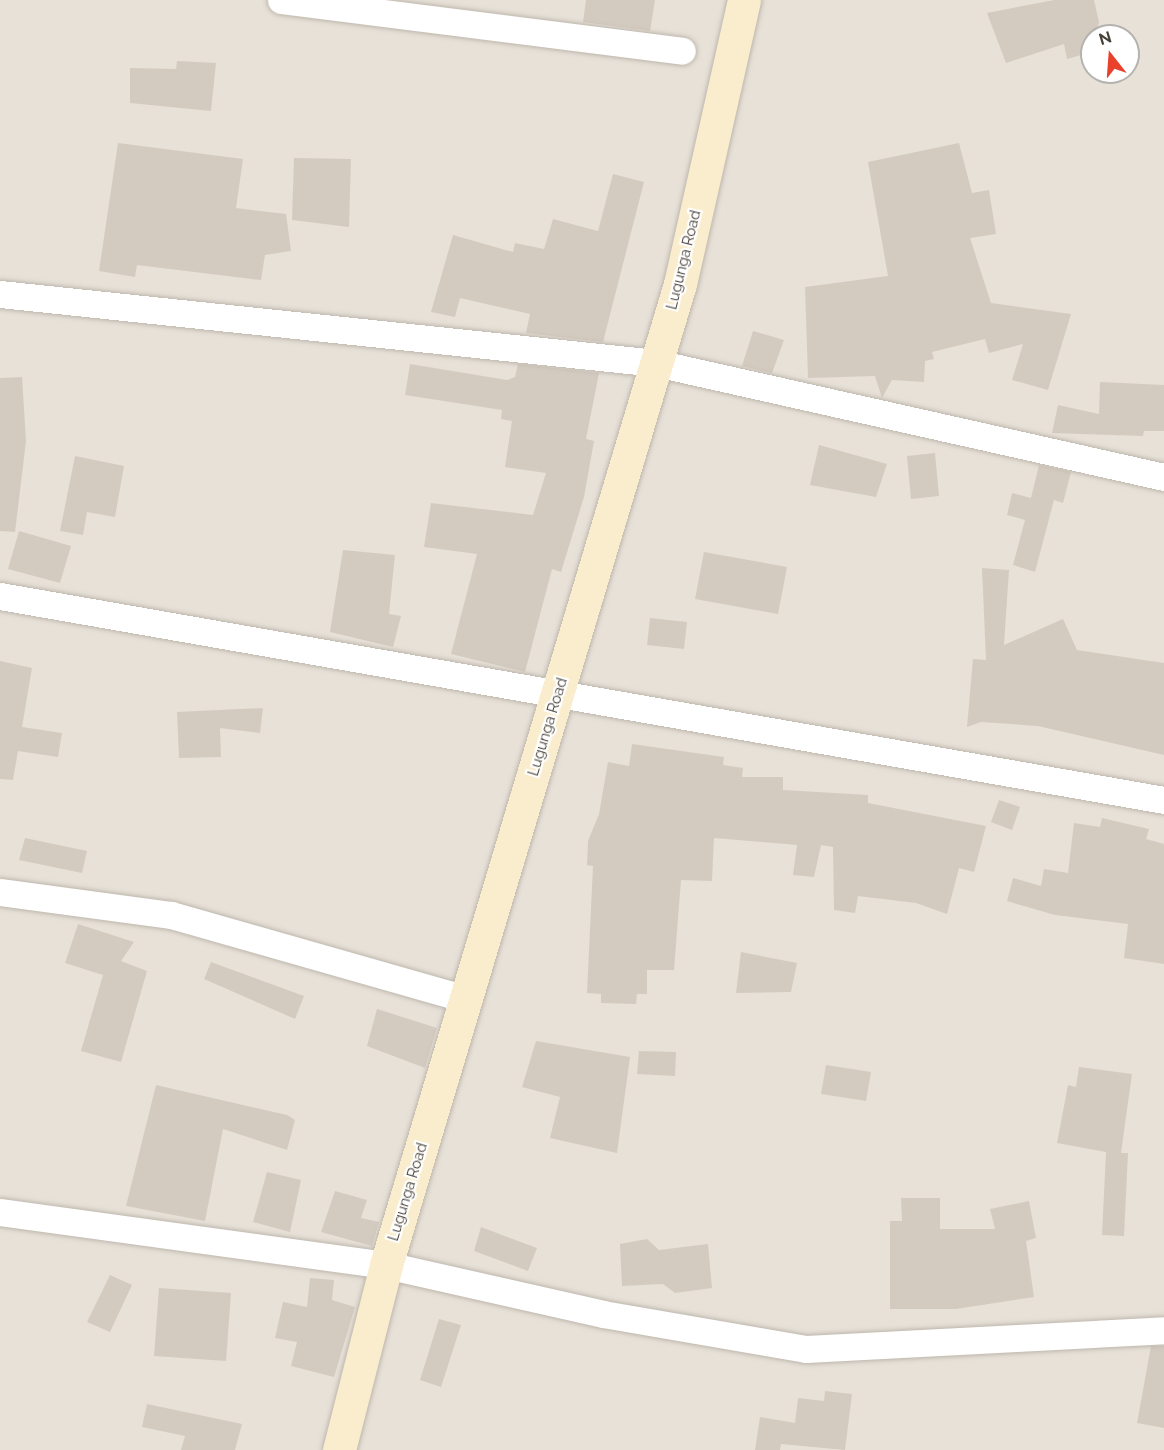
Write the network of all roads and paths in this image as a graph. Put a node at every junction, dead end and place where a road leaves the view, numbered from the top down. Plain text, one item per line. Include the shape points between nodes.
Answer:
1 (281, 0) edge
2 (744, 0) edge
3 (682, 51) dead end
4 (0, 294) edge
5 (656, 363) junction
6 (1164, 477) edge
7 (0, 596) edge
8 (557, 694) junction
9 (1164, 800) edge
10 (0, 892) edge
11 (466, 999) junction
12 (0, 1212) edge
13 (386, 1265) junction
14 (1164, 1330) edge
15 (339, 1450) edge

1 - 3 street
2 - 5 street, Lugunga Road via 680,284
4 - 5 street
5 - 6 street
5 - 8 street, Lugunga Road
7 - 8 street
8 - 9 street
8 - 11 street, Lugunga Road
10 - 11 street via 171,915
11 - 13 street, Lugunga Road
12 - 13 street
13 - 14 street via 603,1314 806,1349
13 - 15 street, Lugunga Road

